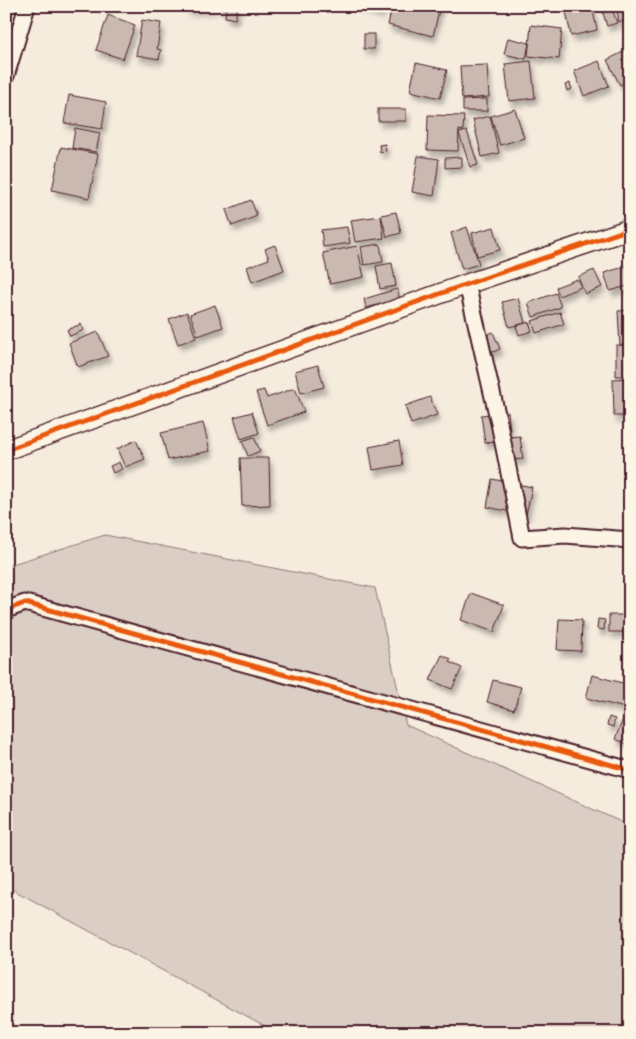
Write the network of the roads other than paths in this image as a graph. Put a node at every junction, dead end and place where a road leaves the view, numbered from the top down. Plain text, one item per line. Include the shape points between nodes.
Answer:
1 (27, 6) edge
2 (6, 76) edge
3 (630, 229) edge
4 (467, 284) junction
5 (6, 450) edge
6 (630, 540) edge
7 (6, 610) edge
8 (630, 770) edge

1 - 2 street
3 - 4 street
4 - 5 street
4 - 6 street via 522,538 565,535
7 - 8 street via 25,603

